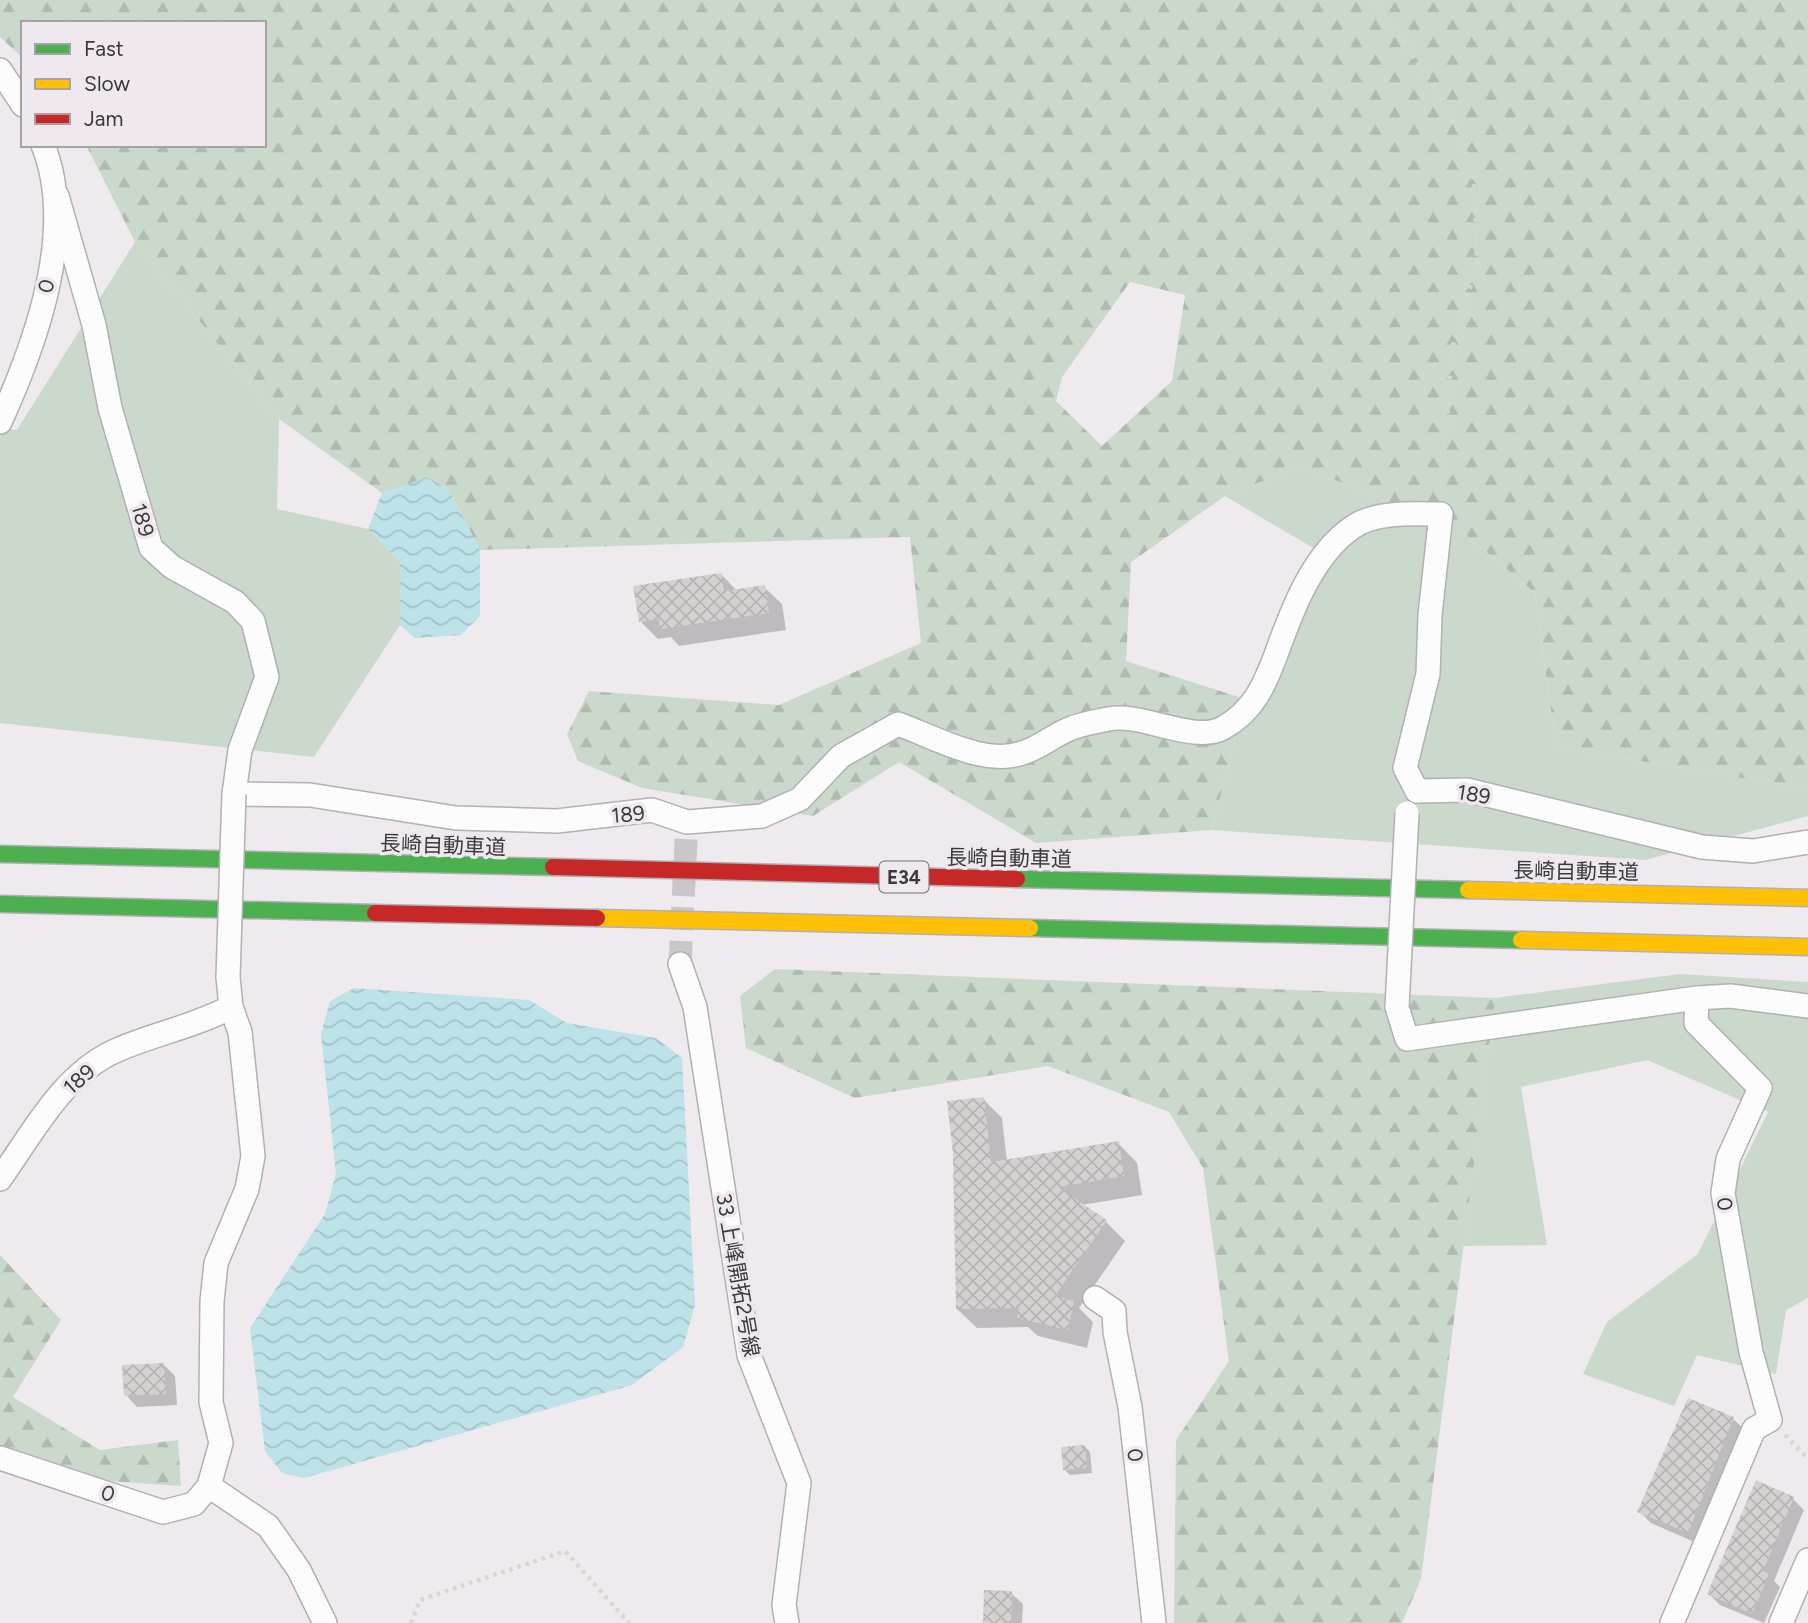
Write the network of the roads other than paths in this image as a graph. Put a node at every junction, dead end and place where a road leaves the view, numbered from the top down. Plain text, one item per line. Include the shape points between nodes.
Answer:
1 (0, 70) edge
2 (21, 102) edge
3 (44, 147) edge
4 (57, 196) junction
5 (0, 422) edge
6 (1417, 791) junction
7 (234, 794) junction
8 (1808, 842) edge
9 (0, 854) edge
10 (1808, 898) edge
11 (0, 904) edge
12 (1808, 947) edge
13 (680, 964) tunnel mouth
14 (1696, 998) junction
15 (1808, 1006) edge
16 (231, 1007) junction
17 (0, 1179) edge
18 (1095, 1298) dead end
19 (0, 1458) edge
20 (209, 1486) junction
21 (1808, 1560) edge
22 (1679, 1621) edge
23 (326, 1623) edge
24 (787, 1623) edge
25 (1154, 1623) edge
26 (1781, 1623) edge

1 - 2 street
3 - 4 street, 0
4 - 5 street, 0 via 51,266 37,324
4 - 7 street, 189 via 151,548 172,567 235,602 253,621 267,677 240,750
6 - 7 street, 189 via 1405,768 1428,674 1441,514 1377,518 1354,526 1335,543 1303,589 1263,689 1242,715 1220,730 1195,731 1117,718 1070,728 1025,752 1005,757 986,756 898,724 841,756 800,799 762,816 687,822 652,810 557,821 456,818 310,795
6 - 8 street, 189 via 1466,790 1702,847 1753,850
6 - 14 street, bridge via 1407,813 1398,1007 1407,1040
7 - 16 street, 189, bridge
9 - 10 highway, 長崎自動車道 / E34
11 - 12 highway
13 - 24 street, 33 上峰開拓2号線 via 695,1007 749,1355 799,1483 784,1605
14 - 15 street via 1730,996
14 - 22 street, 0 via 1696,1023 1760,1088 1728,1159 1723,1193 1751,1352 1770,1419 1754,1429
16 - 17 street, 189 via 201,1023 114,1052 86,1070 62,1091
16 - 20 street, 189 via 240,1032 253,1156 247,1189 216,1263 211,1389 221,1443
18 - 25 street, 0 via 1114,1311 1130,1407
19 - 20 street, 0 via 163,1512 194,1504
20 - 23 street via 268,1526 299,1570
21 - 26 street

